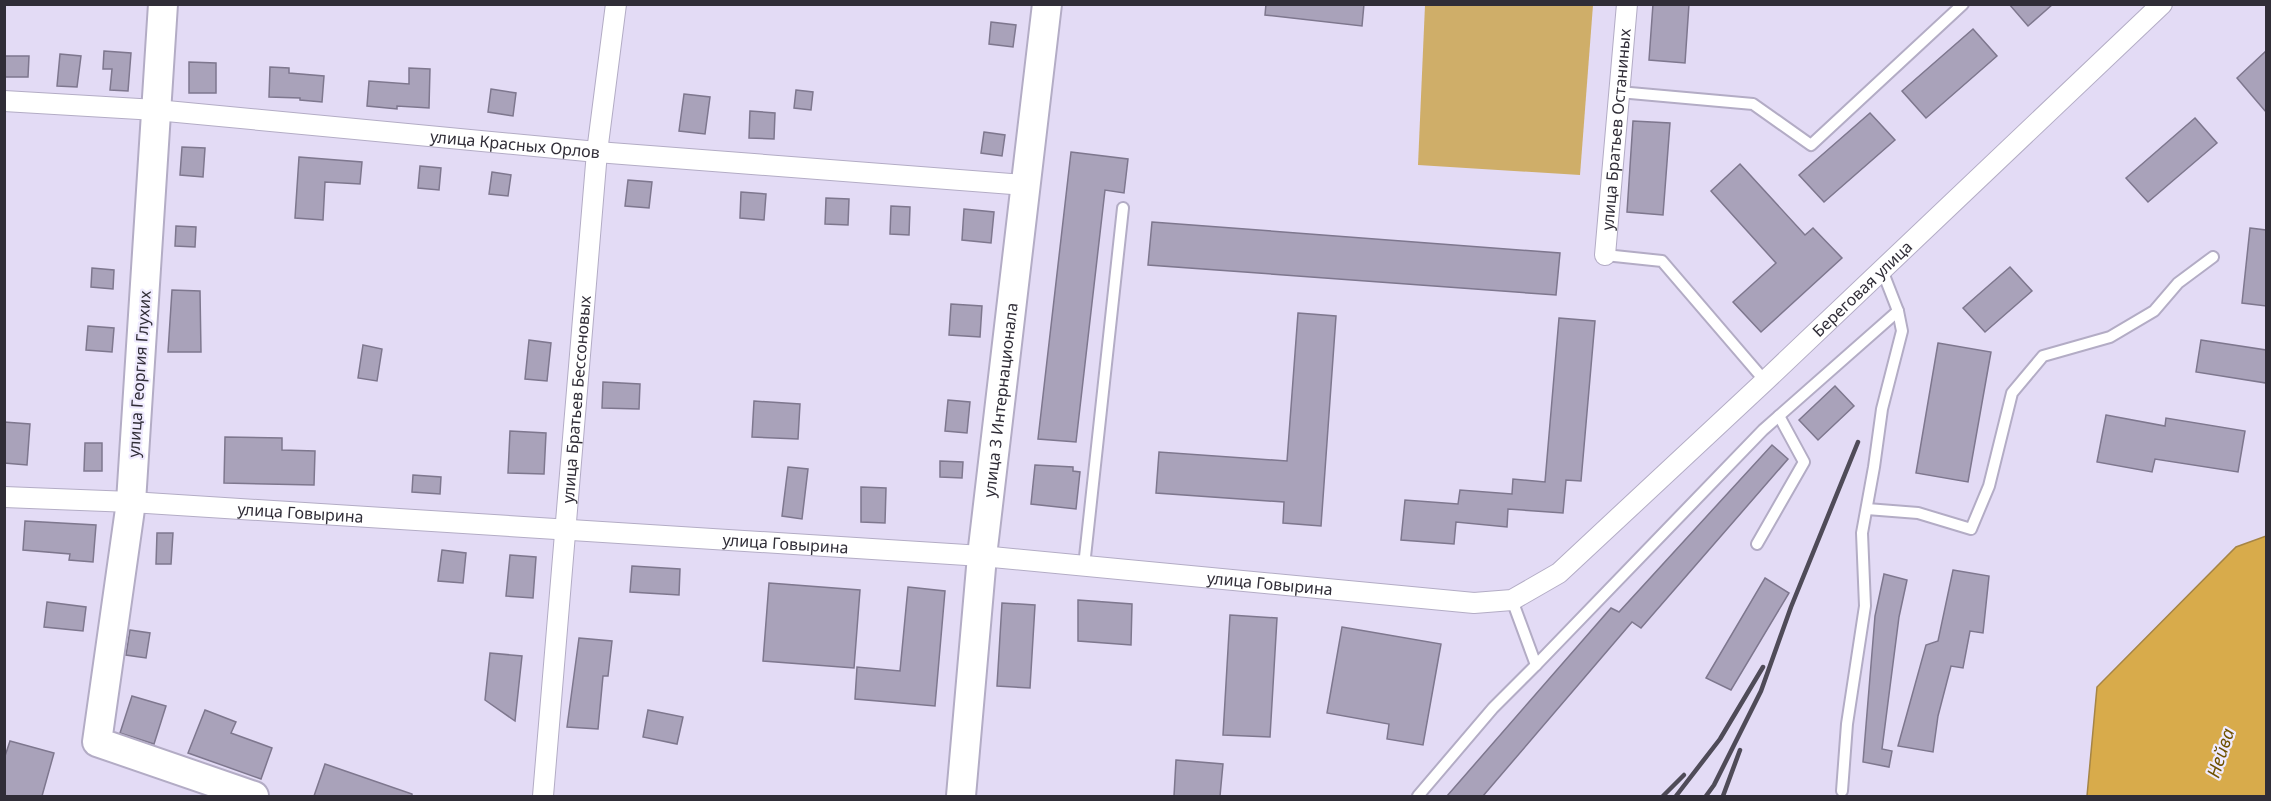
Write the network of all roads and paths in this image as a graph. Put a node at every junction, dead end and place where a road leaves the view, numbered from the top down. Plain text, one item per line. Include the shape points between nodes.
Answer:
1 (163, 4) edge
2 (616, 4) edge
3 (1047, 4) edge
4 (1627, 4) edge
5 (1963, 4) edge
6 (2162, 4) edge
7 (1619, 92) junction
8 (4, 101) edge
9 (156, 110) junction
10 (597, 152) junction
11 (1025, 185) junction
12 (1123, 208) dead end
13 (1605, 255) joint
14 (2213, 257) dead end
15 (1882, 270) junction
16 (1898, 311) junction
17 (1765, 381) junction
18 (1779, 416) junction
19 (4, 497) edge
20 (130, 502) junction
21 (1866, 509) junction
22 (566, 530) junction
23 (1757, 544) dead end
24 (982, 556) junction
25 (1084, 566) junction
26 (1559, 573) joint
27 (1512, 600) junction
28 (1536, 665) junction
29 (1842, 791) dead end
30 (254, 796) edge
31 (543, 796) edge
32 (961, 796) edge
33 (1418, 796) edge

1 - 9 street, улица Георгия Глухих
2 - 10 street, улица Братьев Бессоновых
3 - 11 street, улица 3 Интернационала
4 - 7 street, улица Братьев Останиных
5 - 7 lane via 1811,145 1753,104
6 - 15 street, Береговая улица
7 - 13 street, улица Братьев Останиных
8 - 9 street, улица Красных Орлов
9 - 10 street, улица Красных Орлов
9 - 20 street, улица Георгия Глухих
10 - 11 street, улица Красных Орлов
10 - 22 street, улица Братьев Бессоновых
11 - 24 street, улица 3 Интернационала
12 - 25 lane
13 - 17 lane via 1662,261
14 - 21 lane via 2178,283 2154,311 2110,337 2043,356 2012,393 1989,486 1971,529 1918,513
15 - 16 lane
15 - 17 street, Береговая улица
16 - 18 lane
16 - 21 lane via 1902,331 1882,409
17 - 26 street, Береговая улица
18 - 23 lane via 1804,462
18 - 28 lane
19 - 20 street, улица Говырина
20 - 22 street, улица Говырина
20 - 30 street, улица Георгия Глухих via 97,742
21 - 29 lane via 1862,533 1865,606 1847,724
22 - 24 street, улица Говырина
22 - 31 street, улица Братьев Бессоновых
24 - 25 street, улица Говырина
24 - 32 street, улица 3 Интернационала
25 - 27 street, улица Говырина via 1474,603
26 - 27 street, улица Говырина
27 - 28 lane
28 - 33 lane via 1493,708

